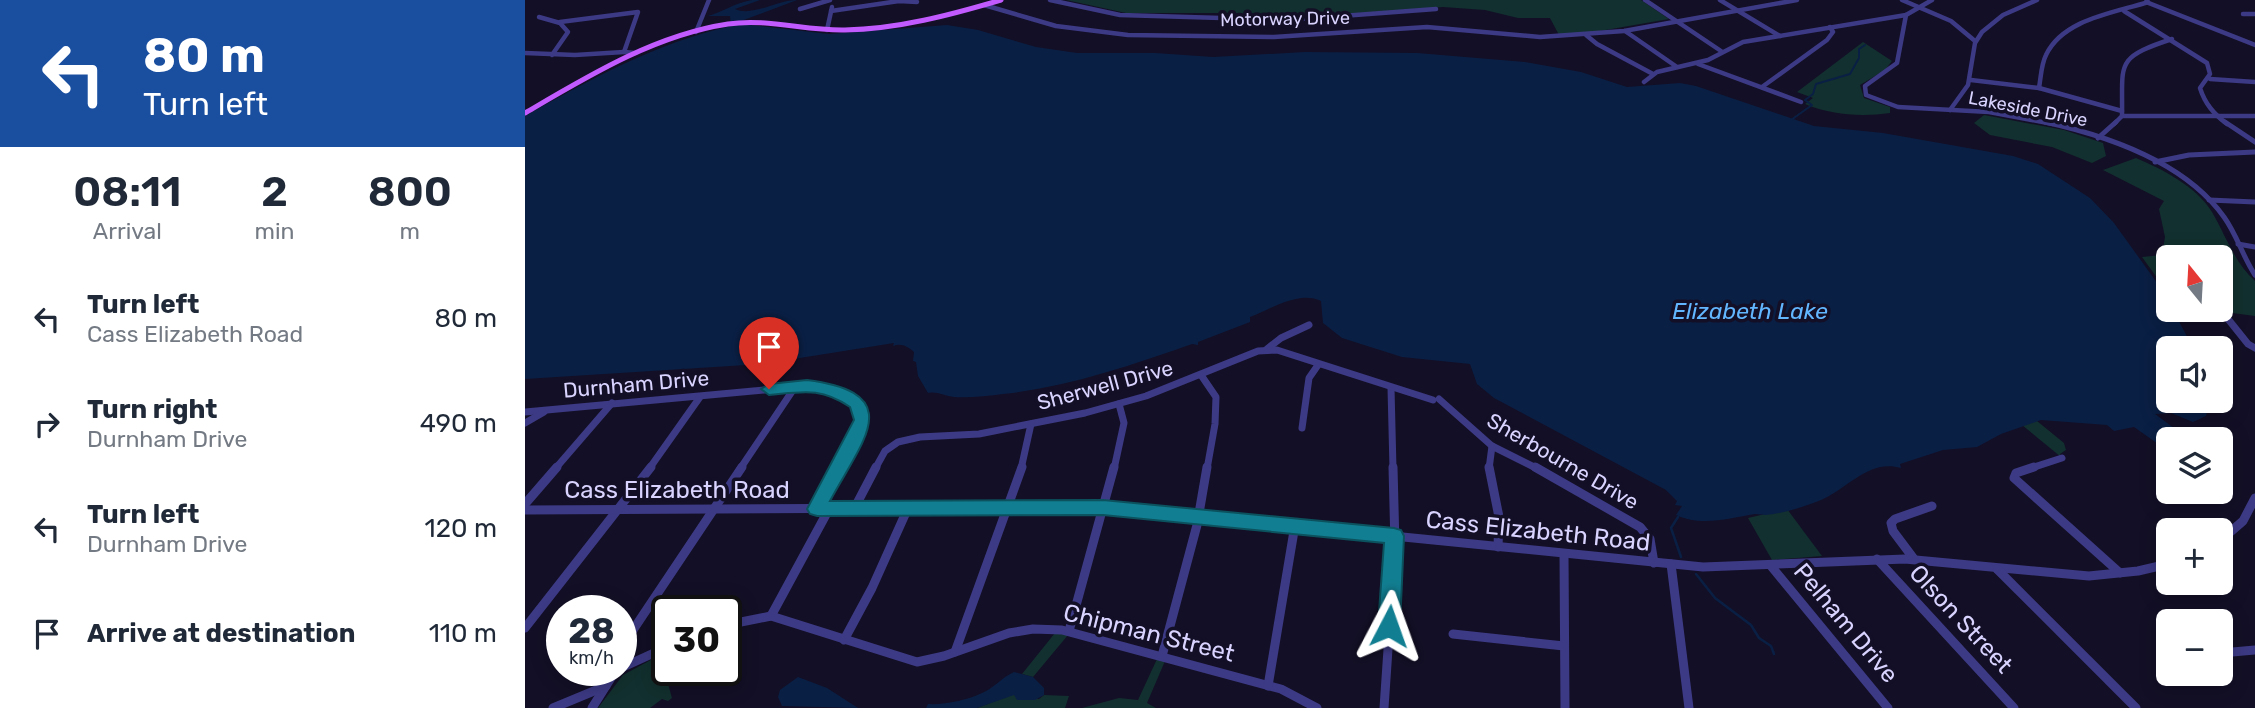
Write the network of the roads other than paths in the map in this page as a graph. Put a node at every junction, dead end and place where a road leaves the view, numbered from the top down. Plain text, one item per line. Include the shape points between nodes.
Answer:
1 (716, 0) edge
2 (832, 0) edge
3 (1001, 0) edge
4 (1050, 0) edge
5 (1646, 0) edge
6 (1720, 0) edge
7 (1797, 0) edge
8 (1902, 0) edge
9 (1932, 0) edge
10 (2037, 0) edge
11 (2145, 1) edge
12 (709, 2) edge
13 (877, 2) edge
14 (917, 2) dead end
15 (985, 5) junction
16 (1920, 6) junction
17 (800, 9) dead end
18 (1436, 9) dead end
19 (1738, 10) junction
20 (831, 11) junction
21 (2124, 11) junction
22 (2243, 14) dead end
23 (2255, 14) edge
24 (1906, 15) junction
25 (539, 17) dead end
26 (1297, 20) junction
27 (560, 22) junction
28 (1677, 22) junction
29 (1831, 27) junction
30 (1965, 29) junction
31 (827, 30) junction
32 (1624, 31) junction
33 (1983, 31) junction
34 (696, 32) junction
35 (1586, 35) junction
36 (1298, 36) junction
37 (1780, 36) junction
38 (2172, 39) junction
39 (1975, 41) junction
40 (2255, 46) edge
41 (1721, 51) junction
42 (624, 52) junction
43 (525, 53) edge
44 (637, 53) junction
45 (552, 55) junction
46 (1697, 63) junction
47 (1677, 67) junction
48 (1653, 74) junction
49 (2210, 79) junction
50 (1971, 80) junction
51 (1644, 82) dead end
52 (2255, 82) edge
53 (1762, 88) junction
54 (2039, 88) junction
55 (1801, 102) dead end
56 (1950, 110) junction
57 (525, 113) edge
58 (2122, 114) junction
59 (2218, 116) junction
60 (2255, 116) edge
61 (2098, 138) junction
62 (2255, 142) edge
63 (2255, 152) edge
64 (2155, 162) junction
65 (2209, 200) junction
66 (2255, 202) edge
67 (2238, 244) junction
68 (2255, 247) edge
69 (2255, 275) edge
70 (2230, 322) edge
71 (1309, 325) dead end
72 (2255, 348) edge
73 (1266, 349) junction
74 (1318, 365) junction
75 (1201, 375) junction
76 (795, 387) junction
77 (1391, 388) junction
78 (700, 397) junction
79 (612, 403) junction
80 (1119, 404) junction
81 (547, 410) junction
82 (525, 412) edge
83 (525, 423) edge
84 (1031, 424) junction
85 (1301, 428) dead end
86 (1492, 446) junction
87 (2062, 458) dead end
88 (2254, 503) edge
89 (525, 504) edge
90 (1932, 506) dead end
91 (1006, 507) junction
92 (1103, 507) junction
93 (908, 508) junction
94 (713, 509) junction
95 (817, 509) junction
96 (829, 509) junction
97 (854, 509) junction
98 (525, 510) edge
99 (615, 510) junction
100 (1198, 515) junction
101 (1295, 525) junction
102 (2233, 530) edge
103 (1394, 536) junction
104 (1498, 547) junction
105 (1564, 554) junction
106 (1877, 559) junction
107 (1915, 559) junction
108 (1654, 563) junction
109 (1671, 564) junction
110 (1771, 565) junction
111 (2156, 566) edge
112 (1996, 569) junction
113 (2120, 573) junction
114 (771, 617) junction
115 (742, 621) edge
116 (637, 624) edge
117 (525, 628) edge
118 (1069, 631) junction
119 (1453, 635) dead end
120 (844, 640) junction
121 (1564, 646) junction
122 (2255, 650) edge
123 (955, 652) junction
124 (2233, 652) edge
125 (1162, 656) junction
126 (606, 686) joint
127 (1268, 686) junction
128 (553, 708) edge
129 (592, 708) edge
130 (1317, 708) edge
131 (1384, 708) edge
132 (1565, 708) edge
133 (1689, 708) edge
134 (1888, 708) edge
135 (2014, 708) edge
136 (2136, 708) edge

1 - 12 street
2 - 17 street
2 - 20 street
3 - 15 main road
4 - 26 street via 1120,15
5 - 28 street
6 - 19 street
7 - 19 street, Motorway Drive
8 - 16 street
9 - 16 street
10 - 33 street via 2000,17
11 - 21 street
11 - 40 street
12 - 34 street
13 - 14 street
13 - 20 street
15 - 31 main road via 906,24
15 - 36 street, Motorway Drive via 1096,33
16 - 24 street
16 - 30 street
18 - 26 street
19 - 28 street, Motorway Drive
19 - 37 street
20 - 31 street
21 - 38 street
21 - 54 street via 2062,36 2046,55
22 - 23 street
24 - 29 street
24 - 56 street, Lakeside Drive via 1897,63 1864,90 1884,104
25 - 27 street
26 - 36 street
27 - 42 street via 638,12
27 - 45 street via 568,32
28 - 32 street, Motorway Drive
28 - 41 street
29 - 37 street
29 - 53 street via 1827,40
30 - 33 street
30 - 39 street
31 - 34 main road via 740,23
32 - 35 street, Motorway Drive
32 - 47 street
33 - 39 street
34 - 44 main road
35 - 36 street, Motorway Drive via 1403,27
35 - 48 street
37 - 41 street
38 - 49 street via 2207,63
38 - 58 street via 2146,48 2124,67
39 - 50 street
41 - 46 street
42 - 44 street
42 - 45 street
43 - 45 street
44 - 57 main road
46 - 47 street
46 - 53 street
47 - 48 street
48 - 51 street
49 - 52 street
49 - 59 street via 2200,88 2201,97
50 - 54 street
50 - 56 street via 1965,96
53 - 55 street
54 - 58 street
56 - 61 street, Lakeside Drive via 2034,121
58 - 59 street
58 - 61 street
59 - 60 street
59 - 62 street
61 - 64 street, Lakeside Drive
63 - 64 street via 2189,155
64 - 65 street, Lakeside Drive
65 - 66 street
65 - 67 street, Lakeside Drive via 2224,216
67 - 68 street
67 - 69 street, Lakeside Drive
70 - 72 street
71 - 73 street, Sherwell Drive
73 - 74 street
73 - 75 street, Sherwell Drive
74 - 77 street
74 - 85 street via 1309,378
75 - 80 street, Sherwell Drive
75 - 100 street via 1215,393 1217,404
76 - 78 street, Durnham Drive
76 - 94 street
76 - 95 street, Durnham Drive via 836,390 862,411 857,433
77 - 86 street, Sherbourne Drive via 1436,399
77 - 103 street
78 - 79 street, Durnham Drive
78 - 99 street
79 - 81 street, Durnham Drive
79 - 89 street
80 - 84 street, Sherwell Drive
80 - 92 street via 1124,430
81 - 82 street, Durnham Drive
81 - 83 street
84 - 91 street via 1027,453
84 - 97 street, Sherwell Drive via 895,443 885,451
86 - 104 street via 1489,469 1498,516
86 - 108 street, Sherbourne Drive via 1637,525 1650,539
87 - 113 street via 2014,478
88 - 102 street
90 - 107 street via 1891,523
91 - 92 street, Cass Elizabeth Road
91 - 93 street, Cass Elizabeth Road
91 - 123 street
92 - 100 street, Cass Elizabeth Road
92 - 118 street
93 - 97 street, Cass Elizabeth Road
93 - 120 street
94 - 95 street, Cass Elizabeth Road
94 - 99 street, Cass Elizabeth Road
94 - 116 street
95 - 96 street, Cass Elizabeth Road
96 - 97 street, Cass Elizabeth Road
96 - 114 street
98 - 99 street, Cass Elizabeth Road
99 - 117 street
100 - 101 street, Cass Elizabeth Road
100 - 125 street
101 - 103 street, Cass Elizabeth Road
101 - 127 street
103 - 104 street, Cass Elizabeth Road
103 - 131 street
104 - 105 street, Cass Elizabeth Road
105 - 108 street, Cass Elizabeth Road
105 - 121 street
106 - 107 street, Cass Elizabeth Road
106 - 110 street, Cass Elizabeth Road
106 - 135 street, Olson Street
107 - 112 street, Cass Elizabeth Road
108 - 109 street, Cass Elizabeth Road
109 - 110 street, Cass Elizabeth Road
109 - 133 street
110 - 134 street, Pelham Drive
111 - 113 street, Cass Elizabeth Road
112 - 113 street, Cass Elizabeth Road via 2068,576
112 - 136 street
114 - 115 street, Chipman Street
114 - 120 street, Chipman Street
118 - 123 street, Chipman Street via 1017,632
118 - 125 street, Chipman Street
119 - 121 street
120 - 123 street, Chipman Street via 917,662
121 - 132 street
122 - 124 street
125 - 127 street, Chipman Street
126 - 128 street
126 - 129 street
127 - 130 street, Chipman Street via 1299,696

